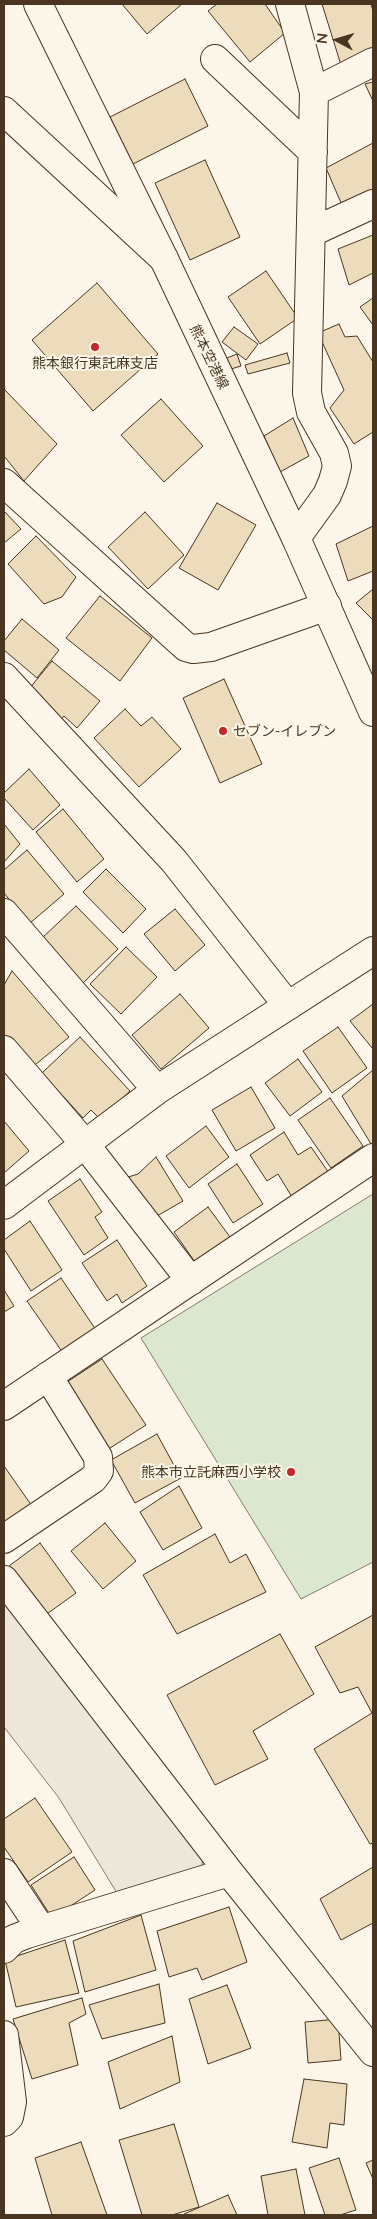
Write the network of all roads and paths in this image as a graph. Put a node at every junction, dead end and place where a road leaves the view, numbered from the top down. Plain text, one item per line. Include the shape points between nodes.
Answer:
1 (38, 4) edge
2 (290, 4) edge
3 (215, 59) dead end
4 (373, 62) edge
5 (314, 92) junction
6 (4, 111) edge
7 (313, 152) junction
8 (373, 204) edge
9 (312, 232) junction
10 (164, 260) junction
11 (4, 483) edge
12 (296, 538) junction
13 (327, 606) junction
14 (4, 677) edge
15 (373, 712) edge
16 (4, 913) edge
17 (373, 951) edge
18 (288, 1006) junction
19 (4, 1050) edge
20 (156, 1090) junction
21 (84, 1143) junction
22 (373, 1158) edge
23 (4, 1205) edge
24 (190, 1281) junction
25 (48, 1376) junction
26 (4, 1406) edge
27 (4, 1539) edge
28 (4, 1580) edge
29 (229, 1872) junction
30 (4, 1873) edge
31 (41, 1929) junction
32 (7, 1941) edge
33 (4, 2035) edge
34 (373, 2052) edge
35 (4, 2122) edge

1 - 10 street, 熊本空港線
2 - 5 street
3 - 7 street
4 - 5 street
5 - 7 street
6 - 10 street
7 - 9 street
8 - 9 street
9 - 12 street via 307,393 311,412 334,453 337,466 327,495
10 - 12 street, 熊本空港線
11 - 13 street via 186,647 211,646
12 - 13 street, 熊本空港線
13 - 15 street, 熊本空港線
14 - 18 street via 174,861
16 - 20 street
17 - 18 street
18 - 20 street
19 - 21 street
20 - 21 street
21 - 23 street
21 - 24 street
22 - 24 street
24 - 25 street
25 - 26 street
25 - 27 street via 98,1457 99,1471 93,1479
28 - 29 street
29 - 31 street
29 - 34 street
30 - 31 street
31 - 32 street
33 - 35 street via 12,2102 9,2117

